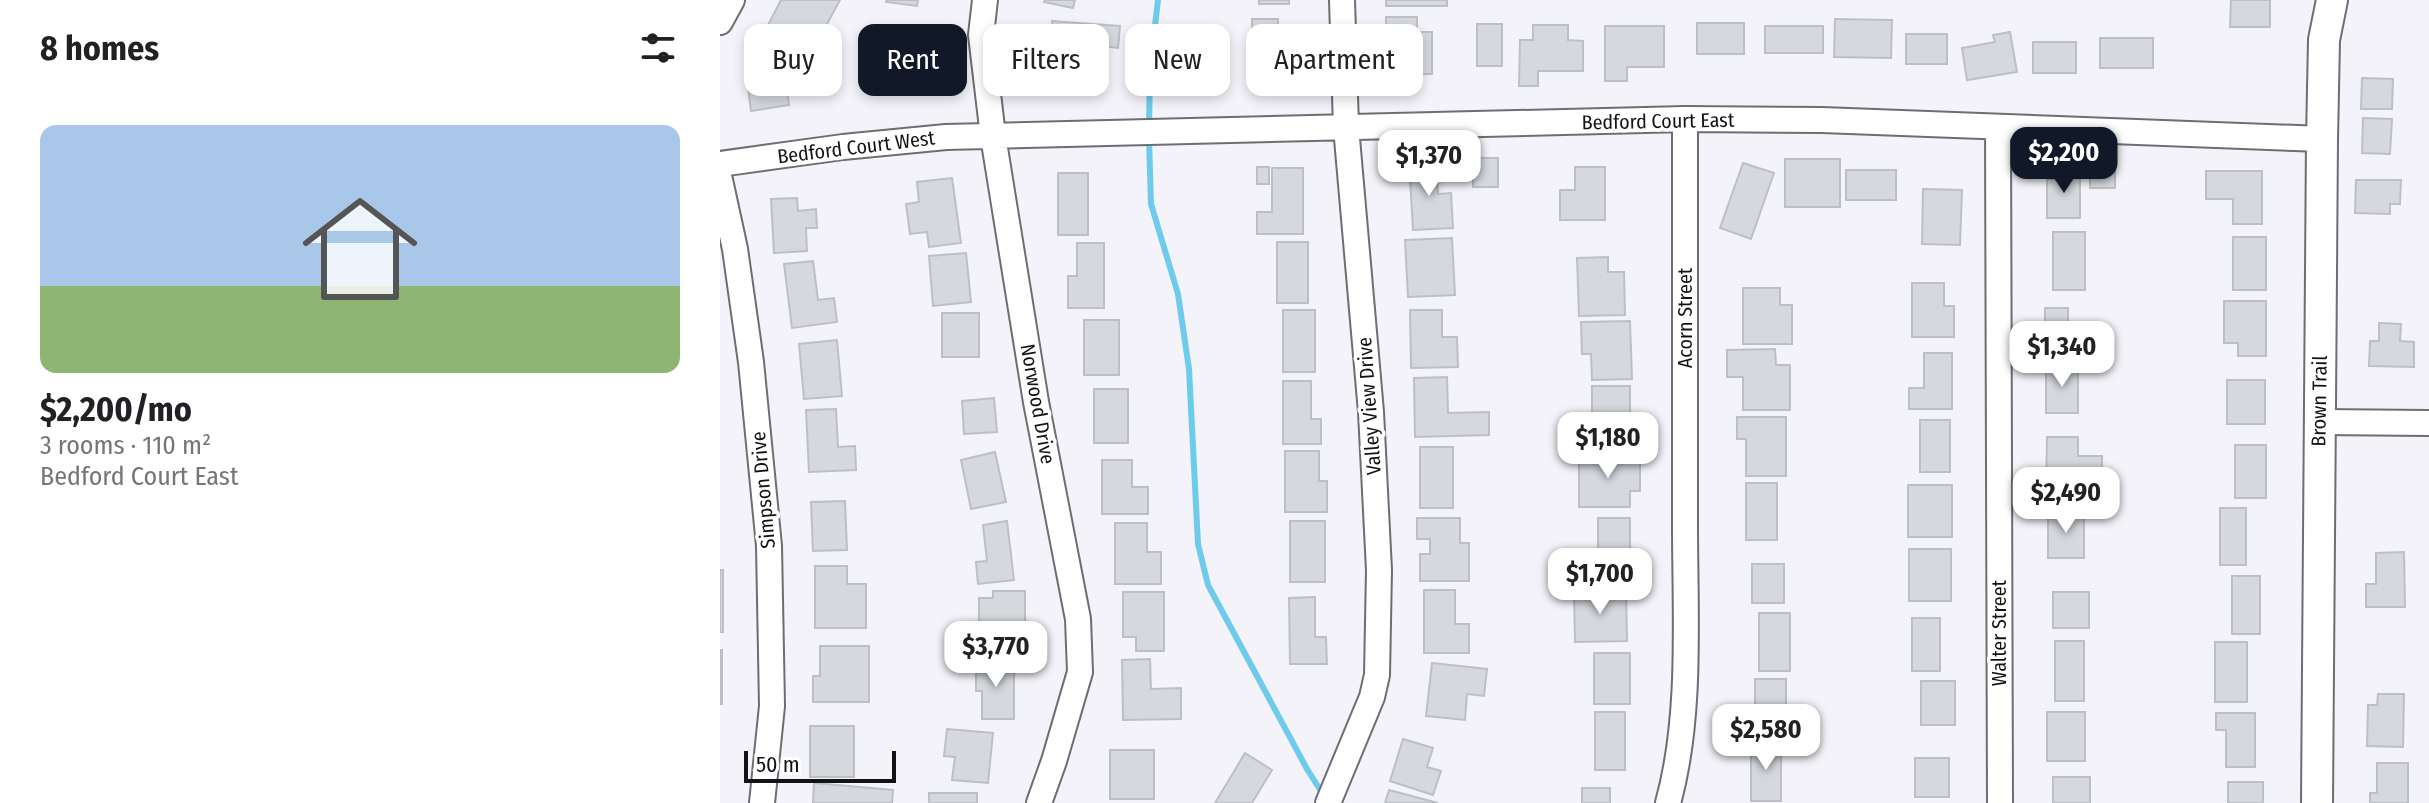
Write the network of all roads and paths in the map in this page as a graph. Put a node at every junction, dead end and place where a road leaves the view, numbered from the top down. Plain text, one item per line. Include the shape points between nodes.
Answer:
1 (732, 0) edge
2 (985, 0) edge
3 (1342, 0) edge
4 (2332, 0) edge
5 (720, 22) edge
6 (1685, 119) junction
7 (1346, 127) junction
8 (1998, 127) junction
9 (993, 136) junction
10 (2322, 139) junction
11 (720, 164) edge
12 (720, 180) edge
13 (2319, 422) junction
14 (2429, 423) edge
15 (1331, 794) edge
16 (762, 803) edge
17 (1039, 803) edge
18 (1668, 803) edge
19 (2000, 803) edge
20 (2317, 803) edge

1 - 5 street
2 - 9 street, Norwood Drive via 981,35
3 - 7 street, Valley View Drive
4 - 10 street, Brown Trail via 2324,40
6 - 7 street, Bedford Court East
6 - 8 street, Bedford Court East
6 - 18 street, Acorn Street via 1685,647 1681,739
7 - 9 street, Bedford Court East
7 - 15 street, Valley View Drive via 1371,412 1379,570 1377,675
8 - 10 street, Bedford Court East
8 - 19 street, Walter Street
9 - 11 street, Bedford Court West via 843,147
9 - 17 street, Norwood Drive via 1078,619 1080,672
10 - 13 street, Brown Trail
12 - 16 street, Simpson Drive via 751,362 769,546 772,706
13 - 14 street
13 - 20 street, Brown Trail

